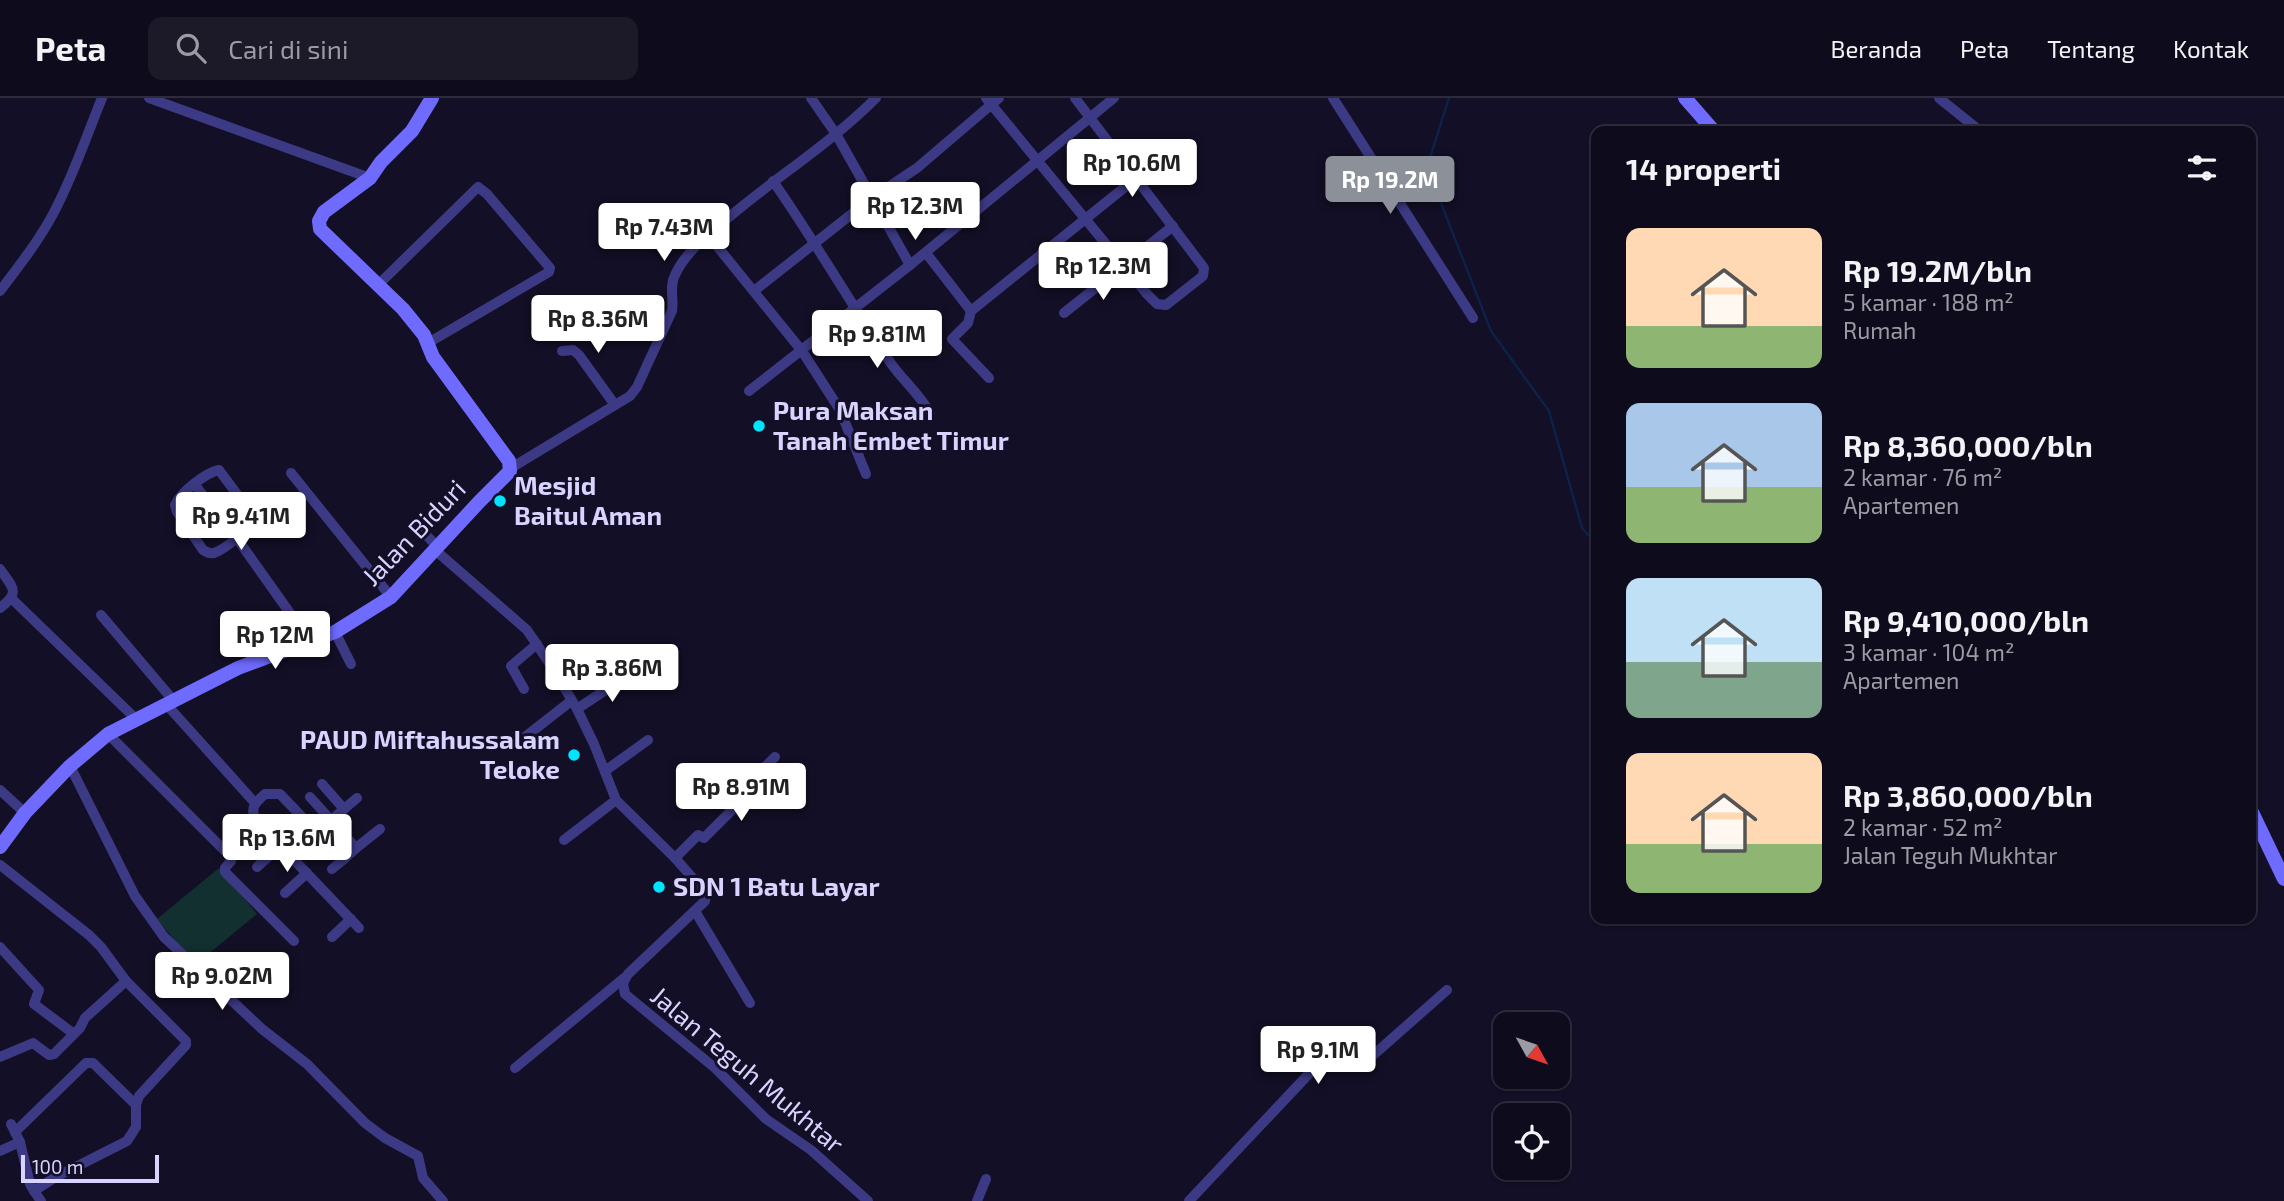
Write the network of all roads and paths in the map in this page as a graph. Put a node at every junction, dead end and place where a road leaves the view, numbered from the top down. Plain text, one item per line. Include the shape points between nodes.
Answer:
1 (102, 98) edge
2 (149, 98) edge
3 (432, 98) edge
4 (811, 98) edge
5 (876, 98) edge
6 (1075, 98) edge
7 (1114, 98) edge
8 (1333, 98) edge
9 (1685, 98) edge
10 (1939, 98) edge
11 (992, 100) edge
12 (1088, 118) junction
13 (1710, 126) edge
14 (1974, 126) edge
15 (836, 134) junction
16 (1037, 160) junction
17 (370, 178) junction
18 (1135, 179) junction
19 (773, 181) junction
20 (872, 198) junction
21 (1084, 220) junction
22 (1173, 226) junction
23 (708, 235) junction
24 (816, 242) junction
25 (926, 253) junction
26 (910, 265) junction
27 (1124, 266) junction
28 (378, 285) junction
29 (0, 291) edge
30 (754, 291) junction
31 (856, 307) junction
32 (971, 311) junction
33 (1064, 313) dead end
34 (1473, 318) dead end
35 (428, 342) junction
36 (562, 351) dead end
37 (802, 351) junction
38 (989, 378) dead end
39 (749, 391) dead end
40 (615, 405) junction
41 (930, 412) dead end
42 (511, 468) junction
43 (291, 472) dead end
44 (866, 474) dead end
45 (195, 485) junction
46 (422, 531) dead end
47 (236, 537) junction
48 (436, 548) junction
49 (0, 569) edge
50 (391, 597) junction
51 (12, 599) junction
52 (0, 608) edge
53 (101, 615) dead end
54 (335, 632) junction
55 (309, 640) junction
56 (537, 643) junction
57 (351, 664) dead end
58 (631, 673) dead end
59 (524, 689) dead end
60 (169, 702) junction
61 (574, 705) junction
62 (136, 719) junction
63 (108, 734) junction
64 (525, 737) dead end
65 (648, 740) dead end
66 (775, 757) dead end
67 (70, 766) junction
68 (605, 772) junction
69 (321, 784) dead end
70 (0, 789) edge
71 (310, 797) dead end
72 (357, 798) dead end
73 (616, 800) junction
74 (255, 803) junction
75 (344, 809) junction
76 (25, 813) junction
77 (331, 820) junction
78 (2256, 821) edge
79 (380, 829) dead end
80 (564, 840) dead end
81 (280, 846) junction
82 (0, 847) edge
83 (356, 848) junction
84 (675, 858) junction
85 (342, 860) junction
86 (0, 866) edge
87 (257, 867) dead end
88 (332, 869) dead end
89 (307, 873) junction
90 (2284, 879) edge
91 (285, 893) dead end
92 (695, 911) junction
93 (351, 919) junction
94 (359, 928) dead end
95 (331, 937) dead end
96 (294, 941) dead end
97 (0, 947) edge
98 (624, 978) junction
99 (126, 981) junction
100 (1447, 990) dead end
101 (750, 1003) dead end
102 (74, 1034) junction
103 (4, 1055) edge
104 (515, 1068) dead end
105 (136, 1105) junction
106 (20, 1142) junction
107 (0, 1151) edge
108 (986, 1179) dead end
109 (34, 1191) junction
110 (41, 1201) edge
111 (443, 1201) edge
112 (868, 1201) edge
113 (976, 1201) edge
114 (1189, 1201) edge

1 - 29 street via 52,215
2 - 17 street
3 - 17 street via 416,125
4 - 15 street
5 - 15 street
6 - 12 street
7 - 12 street
8 - 34 street
9 - 13 street
10 - 14 street
11 - 16 street
11 - 20 street via 917,168
12 - 16 street
12 - 18 street
15 - 19 street
15 - 20 street
16 - 21 street
16 - 25 street
17 - 28 street via 324,212 319,221 323,234
18 - 21 street
18 - 22 street
19 - 23 street
19 - 24 street
20 - 24 street
20 - 26 street
21 - 27 street
21 - 32 street
22 - 27 street
22 - 27 street via 1203,268 1201,278 1166,305 1157,304
23 - 30 street
23 - 40 street via 675,274 672,311 637,387
24 - 30 street
24 - 31 street
25 - 26 street
25 - 32 street
26 - 31 street
27 - 33 street
28 - 35 street
28 - 35 street via 478,187 550,268
30 - 37 street
31 - 37 street
31 - 41 street
32 - 38 street via 968,323 952,339
35 - 42 street via 428,349
36 - 40 street via 579,355
37 - 39 street
37 - 44 street via 840,410
40 - 42 street
42 - 48 street, Jalan Biduri
43 - 50 street
45 - 47 street
45 - 47 street via 213,471 223,473 256,517
45 - 47 street via 177,500 176,509 203,550 214,553
46 - 48 street
47 - 55 street
48 - 50 street, Jalan Biduri
48 - 56 street
49 - 51 street via 13,587
50 - 54 street, Jalan Biduri
51 - 52 street
51 - 62 street
53 - 60 street
54 - 55 street, Jalan Biduri
54 - 57 street
55 - 60 street, Jalan Biduri via 255,660
56 - 59 street via 511,666
56 - 61 street
58 - 61 street
60 - 62 street, Jalan Biduri
60 - 74 street
61 - 64 street
61 - 68 street
62 - 63 street, Jalan Biduri
63 - 67 street, Jalan Biduri
63 - 96 street via 230,856 225,872
65 - 68 street
66 - 84 street via 742,789 736,806 704,838 698,835
67 - 76 street, Jalan Biduri
67 - 111 street via 135,896 163,937 262,1029 307,1064 365,1123 418,1156 423,1178
68 - 73 street
69 - 75 street
70 - 76 street
71 - 77 street
72 - 75 street
73 - 80 street
73 - 84 street
74 - 81 street via 254,817
74 - 85 street via 269,793 279,794
75 - 77 street
76 - 82 street, Jalan Biduri
77 - 83 street
78 - 90 street
79 - 83 street
81 - 87 street
81 - 89 street
83 - 85 street
84 - 92 street via 706,894
85 - 88 street
86 - 99 street via 89,935
89 - 91 street
89 - 93 street
92 - 98 street, Jalan Teguh Mukhtar
92 - 101 street
93 - 94 street
93 - 95 street
97 - 102 street via 39,990 34,1004
98 - 104 street
98 - 112 street, Jalan Teguh Mukhtar via 627,996 715,1068 766,1119 811,1150
99 - 102 street
99 - 105 street via 186,1041
100 - 114 street via 1370,1058 1332,1056 1322,1060
102 - 103 street via 52,1055 33,1043
105 - 106 street via 93,1063 86,1063 13,1128
105 - 109 street via 136,1127 127,1141
106 - 107 street
106 - 109 street
108 - 113 street
109 - 110 street

